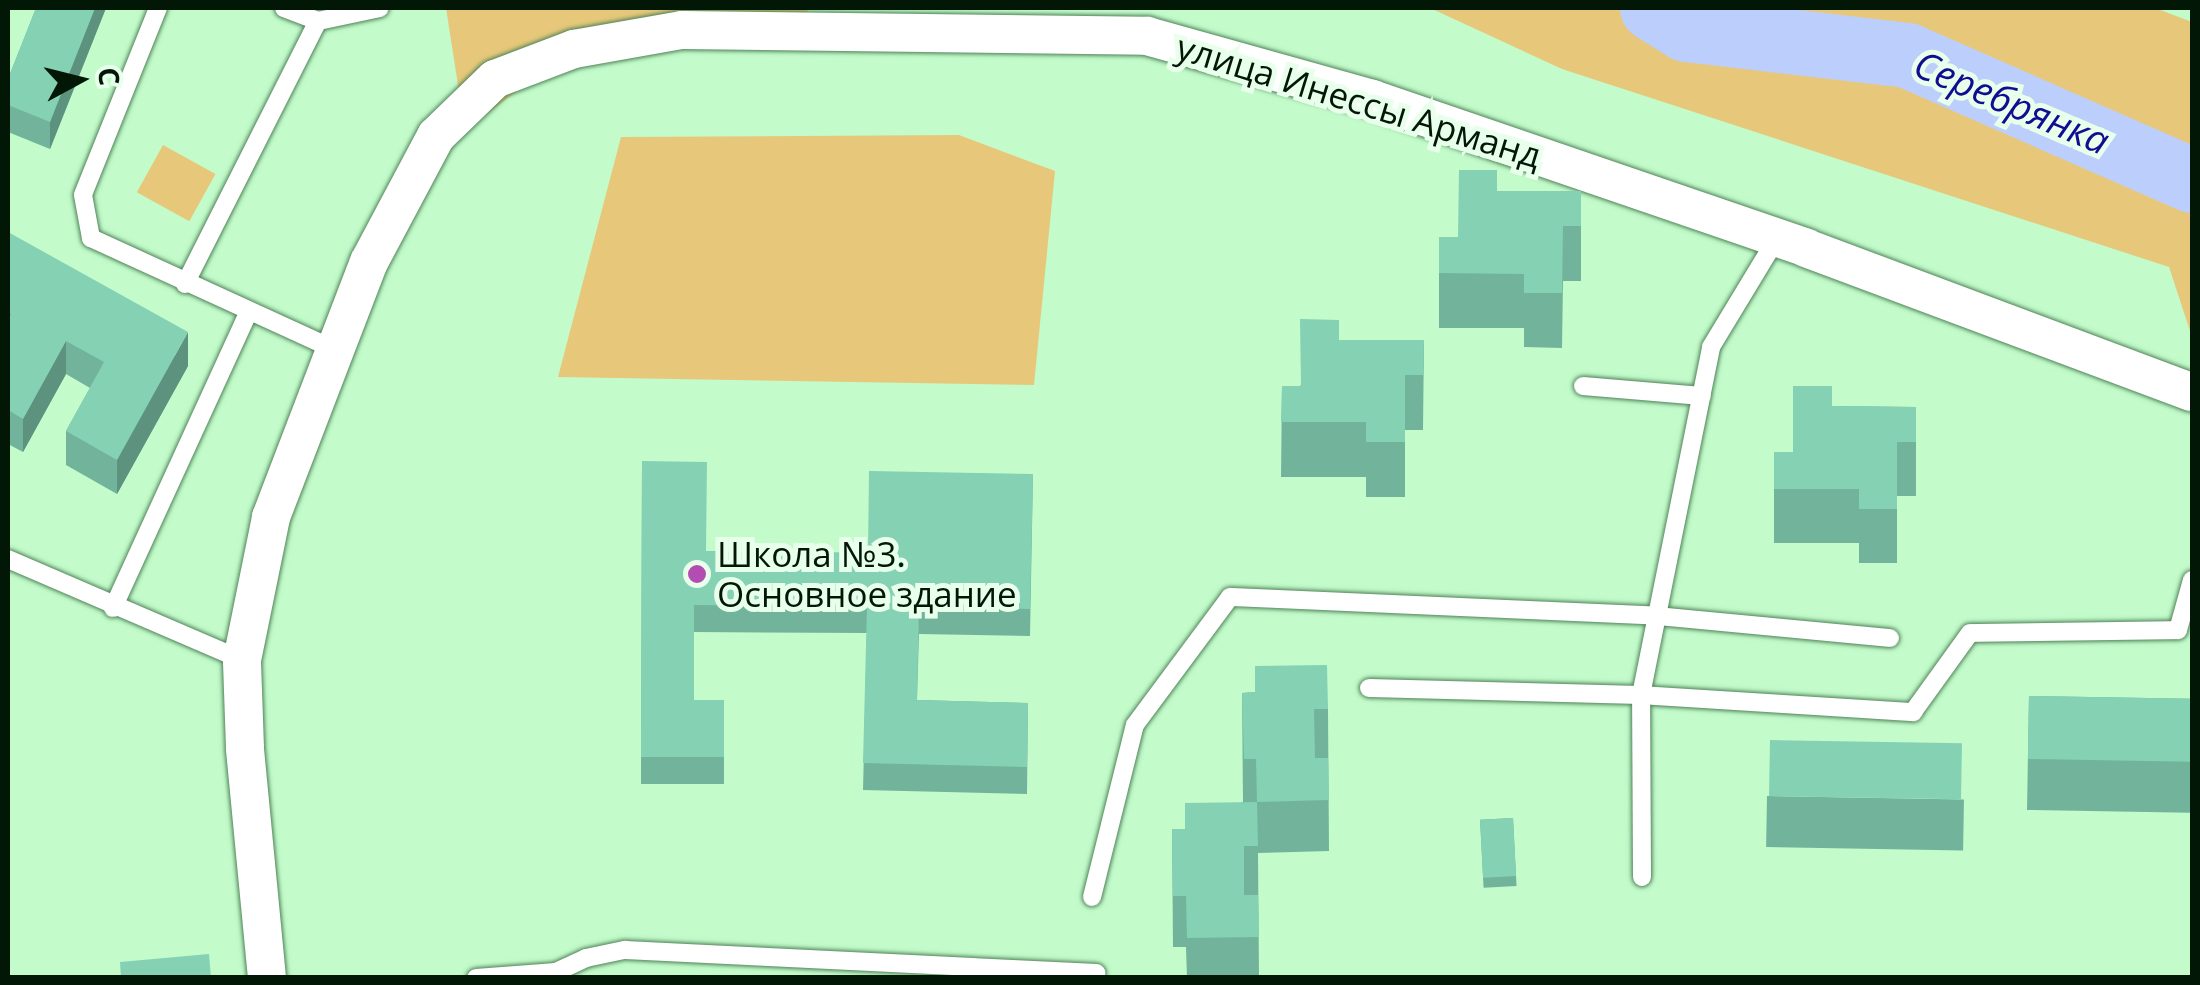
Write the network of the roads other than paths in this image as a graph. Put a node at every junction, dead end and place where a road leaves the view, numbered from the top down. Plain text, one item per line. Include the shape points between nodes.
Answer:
1 (158, 8) edge
2 (284, 8) edge
3 (380, 8) edge
4 (318, 21) junction
5 (1777, 238) junction
6 (185, 284) junction
7 (248, 313) junction
8 (333, 350) junction
9 (1583, 386) dead end
10 (2192, 392) edge
11 (1702, 396) junction
12 (8, 559) edge
13 (2192, 580) edge
14 (113, 608) junction
15 (1656, 616) junction
16 (1890, 638) dead end
17 (242, 660) junction
18 (1369, 688) dead end
19 (1641, 696) junction
20 (1642, 877) dead end
21 (1092, 897) dead end
22 (1096, 973) dead end
23 (556, 975) edge
24 (267, 978) edge
25 (476, 978) edge

1 - 6 lane via 83,196 91,238
2 - 4 lane
3 - 4 lane
4 - 6 lane
5 - 8 street, улица Инессы Арманд via 1372,100 1147,36 682,30 574,49 495,79 436,136 369,262
5 - 10 street, улица Инессы Арманд
5 - 11 lane via 1712,347
6 - 7 lane
7 - 8 lane
7 - 14 lane
8 - 17 street, улица Инессы Арманд via 272,518
9 - 11 lane
11 - 15 lane
12 - 14 lane
13 - 19 lane via 2178,630 1970,633 1914,712
14 - 17 lane
15 - 16 lane
15 - 19 lane
15 - 21 lane via 1230,597 1135,724
17 - 24 street, улица Инессы Арманд
18 - 19 lane
19 - 20 lane
22 - 23 lane via 626,950 586,958
23 - 25 lane

